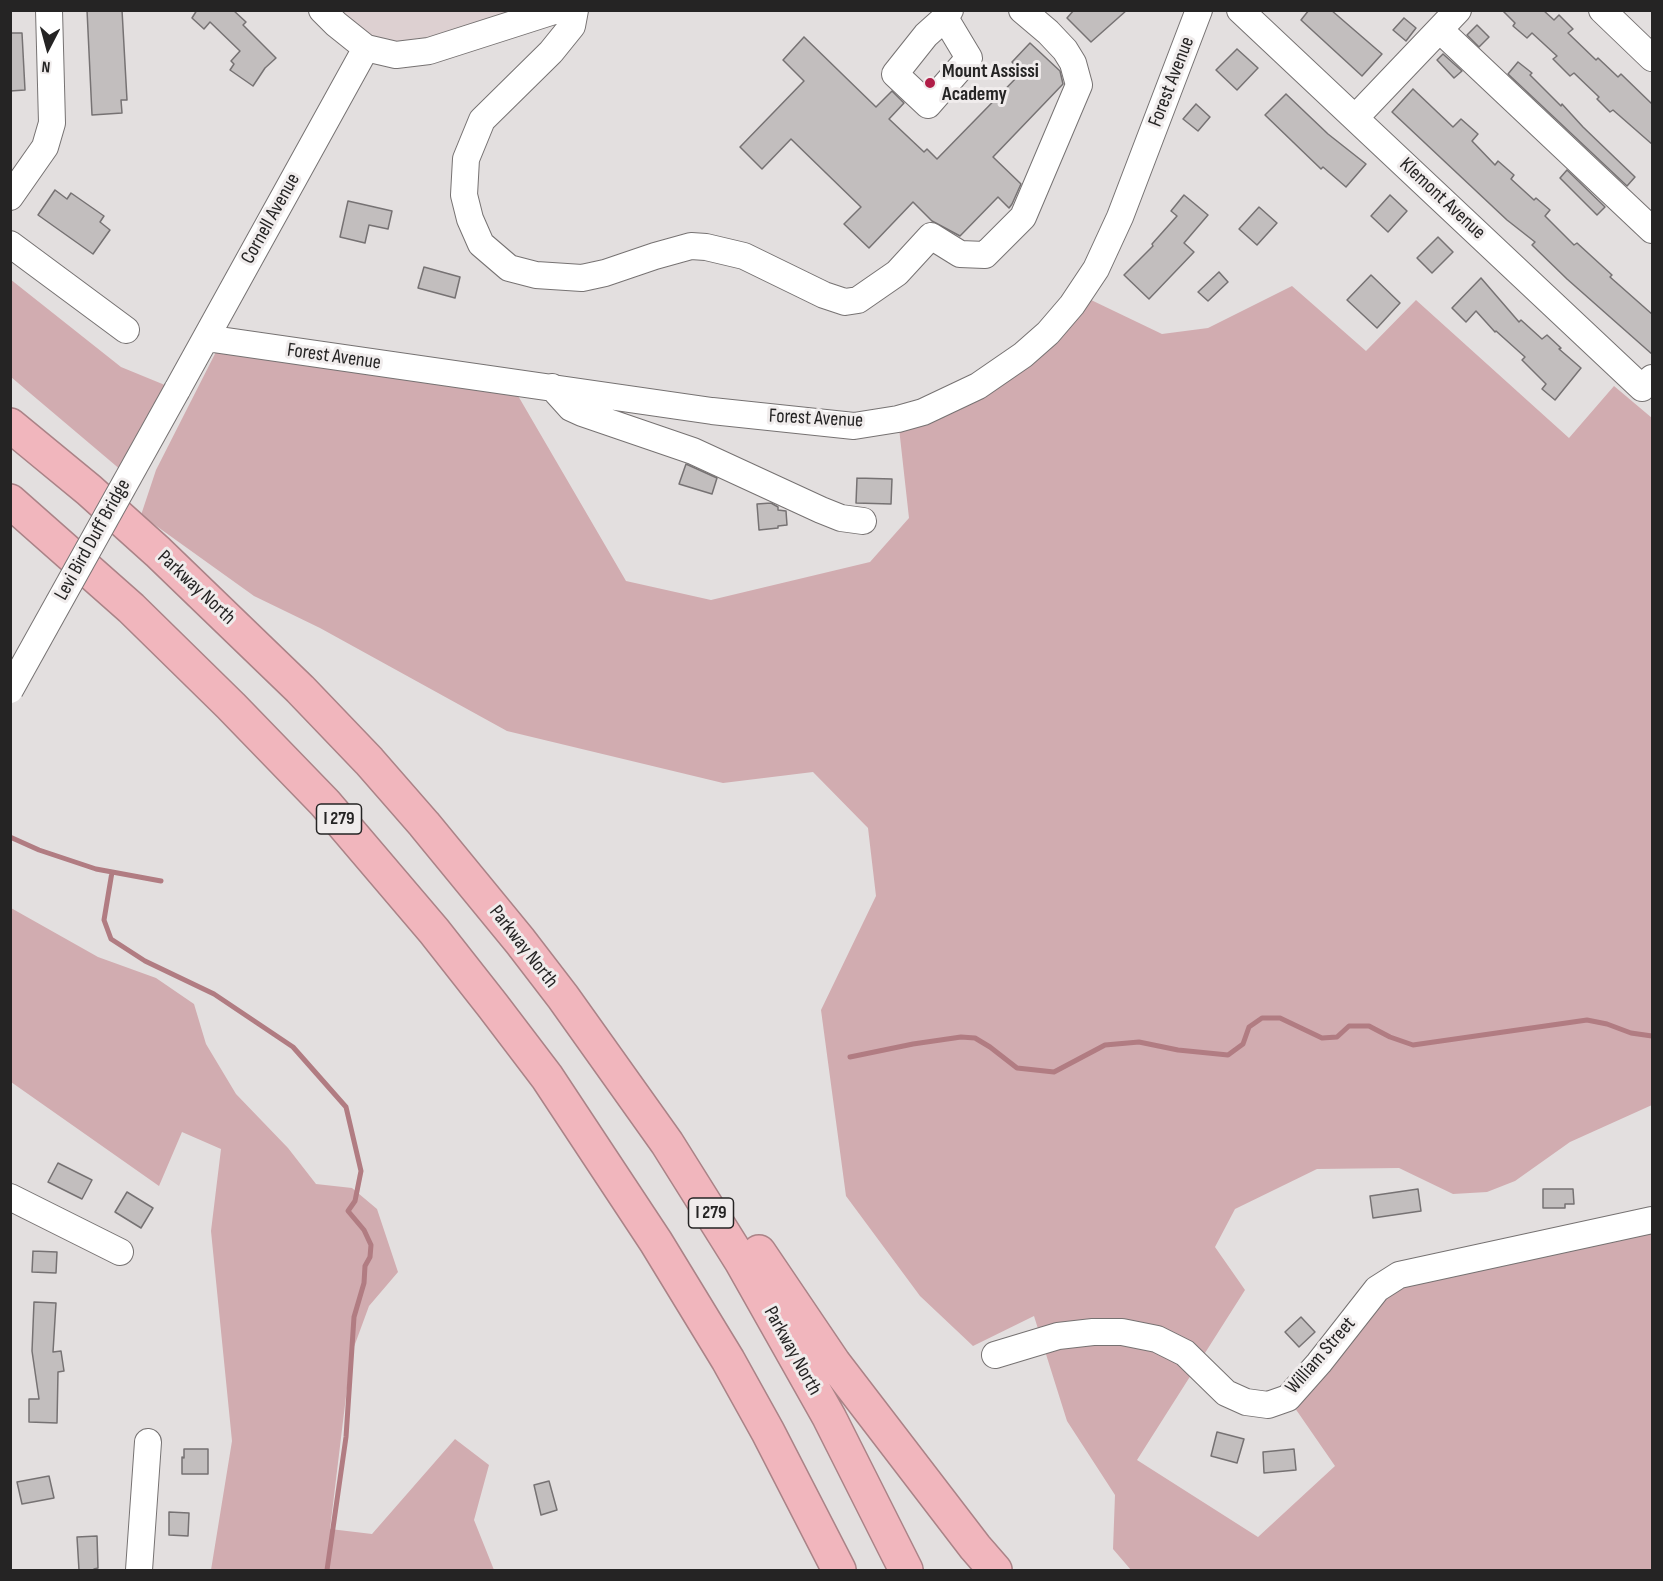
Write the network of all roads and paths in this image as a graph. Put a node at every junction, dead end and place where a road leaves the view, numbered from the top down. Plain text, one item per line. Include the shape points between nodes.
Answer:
1 (49, 10) edge
2 (322, 10) edge
3 (557, 10) edge
4 (575, 10) edge
5 (1022, 10) edge
6 (1199, 10) edge
7 (1240, 10) edge
8 (1458, 10) edge
9 (1602, 10) edge
10 (1440, 30) junction
11 (366, 48) junction
12 (1653, 58) edge
13 (1356, 117) junction
14 (10, 197) edge
15 (1653, 230) edge
16 (10, 244) edge
17 (126, 330) dead end
18 (206, 338) junction
19 (1648, 383) edge
20 (552, 387) junction
21 (177, 390) joint
22 (10, 425) edge
23 (10, 501) edge
24 (863, 521) dead end
25 (10, 690) edge
26 (473, 884) junction
27 (10, 1197) edge
28 (1653, 1220) edge
29 (120, 1252) dead end
30 (995, 1355) dead end
31 (768, 1432) junction
32 (148, 1442) dead end
33 (139, 1570) edge
34 (823, 1570) edge
35 (839, 1570) edge
36 (906, 1570) edge
37 (995, 1570) edge

1 - 14 street via 52,123 45,147
2 - 11 street
3 - 11 street via 429,51 396,55
4 - 5 street via 572,26 551,52 482,120 466,159 464,195 481,244 509,268 582,278 691,246 706,247 744,256 844,302 858,300 897,273 931,236 960,254 985,255 1023,217 1079,85 1065,50
6 - 20 street, Forest Avenue via 1120,217 1096,269 1048,333 978,386 923,412 854,426 712,411
7 - 13 street, Klemont Avenue
8 - 10 street
9 - 12 street
10 - 13 street
10 - 15 street
11 - 18 street, Cornell Avenue
13 - 19 street, Klemont Avenue
16 - 17 street
18 - 20 street, Forest Avenue
18 - 21 street, Cornell Avenue
20 - 24 street via 582,413 693,451 841,518
21 - 25 street, Levi Bird Duff Bridge, bridge
22 - 26 highway, Parkway North / I 279 via 150,544 260,650 369,761
23 - 31 highway, I 279 via 131,608 231,706 325,803 434,931 547,1077 593,1145 728,1360
26 - 36 highway, Parkway North / I 279 via 563,997 673,1153 776,1321
26 - 37 highway via 574,991 629,1059 834,1363
27 - 29 street
28 - 30 street, William Street via 1399,1275 1377,1288 1288,1398 1268,1405 1246,1402 1226,1393 1185,1353 1157,1339 1122,1332 1058,1336
31 - 34 highway
31 - 35 highway, I 279
32 - 33 street

